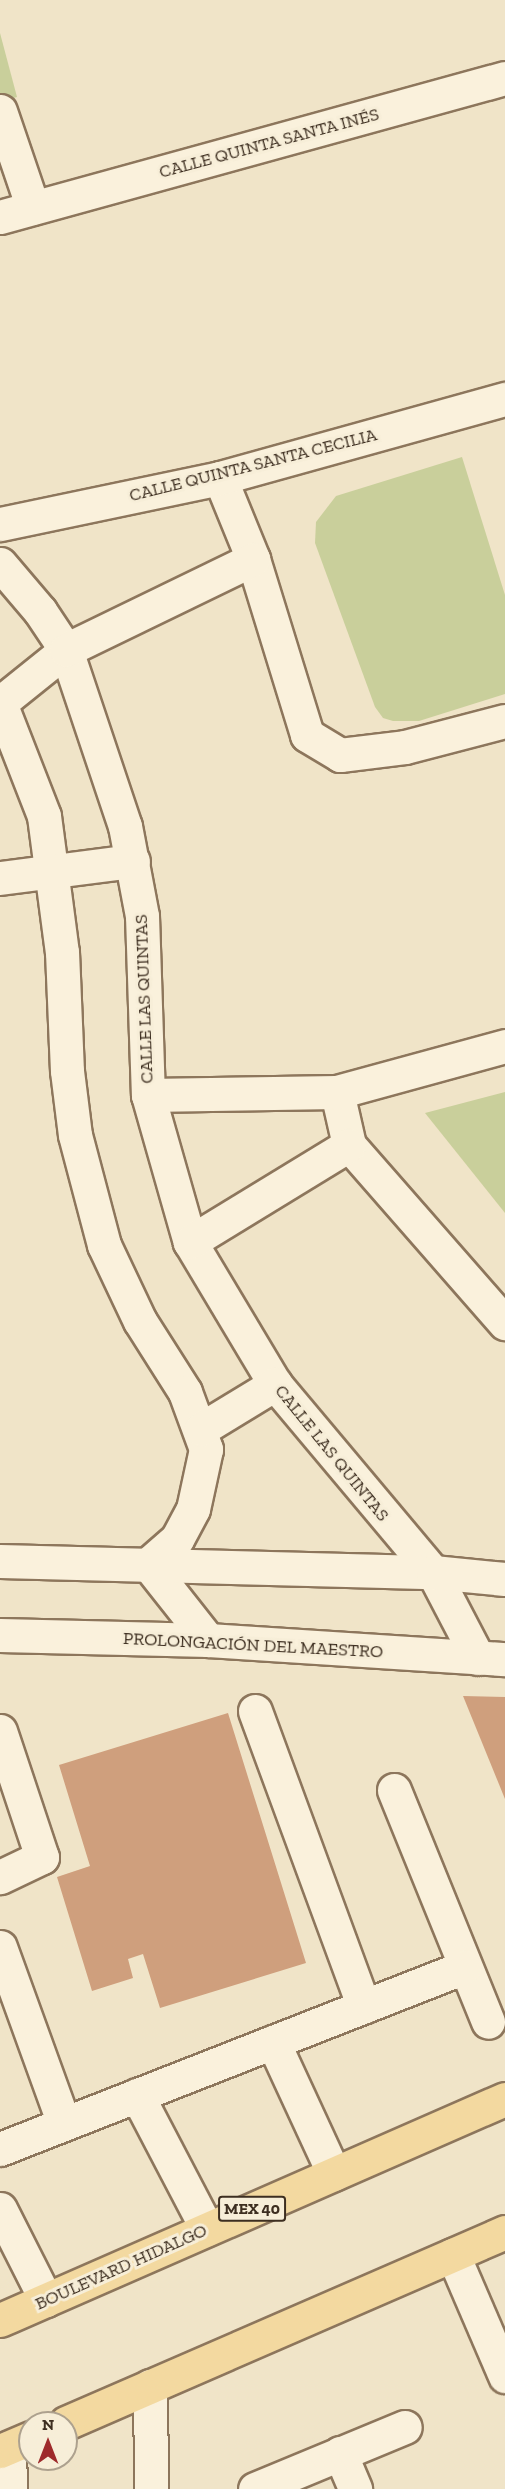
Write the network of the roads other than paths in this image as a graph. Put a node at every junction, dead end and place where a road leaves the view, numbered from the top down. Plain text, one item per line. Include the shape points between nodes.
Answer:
1 (505, 78) edge
2 (1, 121) edge
3 (33, 208) junction
4 (0, 217) edge
5 (505, 399) edge
6 (219, 478) junction
7 (0, 524) edge
8 (253, 559) junction
9 (0, 564) edge
10 (66, 650) junction
11 (0, 703) edge
12 (505, 721) edge
13 (133, 861) junction
14 (54, 873) junction
15 (0, 878) edge
16 (505, 1047) edge
17 (337, 1092) junction
18 (148, 1095) junction
19 (349, 1145) junction
20 (190, 1242) junction
21 (505, 1323) edge
22 (275, 1384) junction
23 (201, 1429) junction
24 (0, 1561) edge
25 (148, 1564) junction
26 (433, 1572) junction
27 (505, 1579) edge
28 (0, 1635) edge
29 (208, 1640) junction
30 (492, 1658) edge
31 (255, 1711) dead end
32 (0, 1731) edge
33 (394, 1790) dead end
34 (0, 1876) edge
35 (0, 1947) edge
36 (465, 1967) junction
37 (364, 2007) junction
38 (488, 2022) dead end
39 (273, 2042) junction
40 (137, 2095) junction
41 (505, 2099) edge
42 (64, 2124) junction
43 (0, 2149) edge
44 (334, 2174) junction
45 (0, 2209) edge
46 (207, 2229) junction
47 (505, 2232) edge
48 (453, 2255) junction
49 (46, 2300) junction
50 (0, 2320) edge
51 (505, 2376) edge
52 (150, 2386) junction
53 (78, 2418) edge
54 (405, 2427) dead end
55 (13, 2446) edge
56 (340, 2453) junction
57 (10, 2489) edge
58 (151, 2489) edge
59 (255, 2489) edge
60 (356, 2489) edge

1 - 3 street, CALLE QUINTA SANTA INÉS
2 - 3 street
3 - 4 street, CALLE QUINTA SANTA INÉS
5 - 6 street, CALLE QUINTA SANTA CECILIA
6 - 7 street, CALLE QUINTA SANTA CECILIA
6 - 8 street
8 - 10 street
8 - 12 street via 307,735 340,755 405,747
9 - 10 street, CALLE LAS QUINTAS via 40,610
10 - 11 street
10 - 13 street, CALLE LAS QUINTAS
11 - 14 street via 44,816
13 - 14 street
13 - 18 street, CALLE LAS QUINTAS via 142,916
14 - 15 street
14 - 23 street via 75,1135 108,1256 140,1321 185,1392
16 - 17 street
17 - 18 street
17 - 19 street
18 - 20 street, CALLE LAS QUINTAS
19 - 20 street
19 - 21 street
20 - 22 street, CALLE LAS QUINTAS
22 - 23 street
22 - 26 street, CALLE LAS QUINTAS
23 - 25 street via 206,1449 193,1509 177,1539
24 - 25 street
25 - 26 street
25 - 29 street
26 - 27 street
26 - 30 street, CALLE LAS QUINTAS
28 - 29 street, PROLONGACIÓN DEL MAESTRO
29 - 30 street, PROLONGACIÓN DEL MAESTRO
31 - 37 street
32 - 34 street via 42,1857
33 - 36 street
35 - 42 street
36 - 37 street
36 - 38 street
37 - 39 street
39 - 40 street
39 - 44 street
40 - 42 street
40 - 46 street
41 - 44 main road, BOULEVARD HIDALGO / MEX 40
42 - 43 street
44 - 46 main road, BOULEVARD HIDALGO / MEX 40
45 - 49 street
46 - 49 main road, BOULEVARD HIDALGO / MEX 40
47 - 48 main road
48 - 51 street
48 - 52 main road
49 - 50 main road, BOULEVARD HIDALGO / MEX 40
52 - 53 main road
52 - 58 street
54 - 56 street
55 - 57 street
56 - 59 street
56 - 60 street

